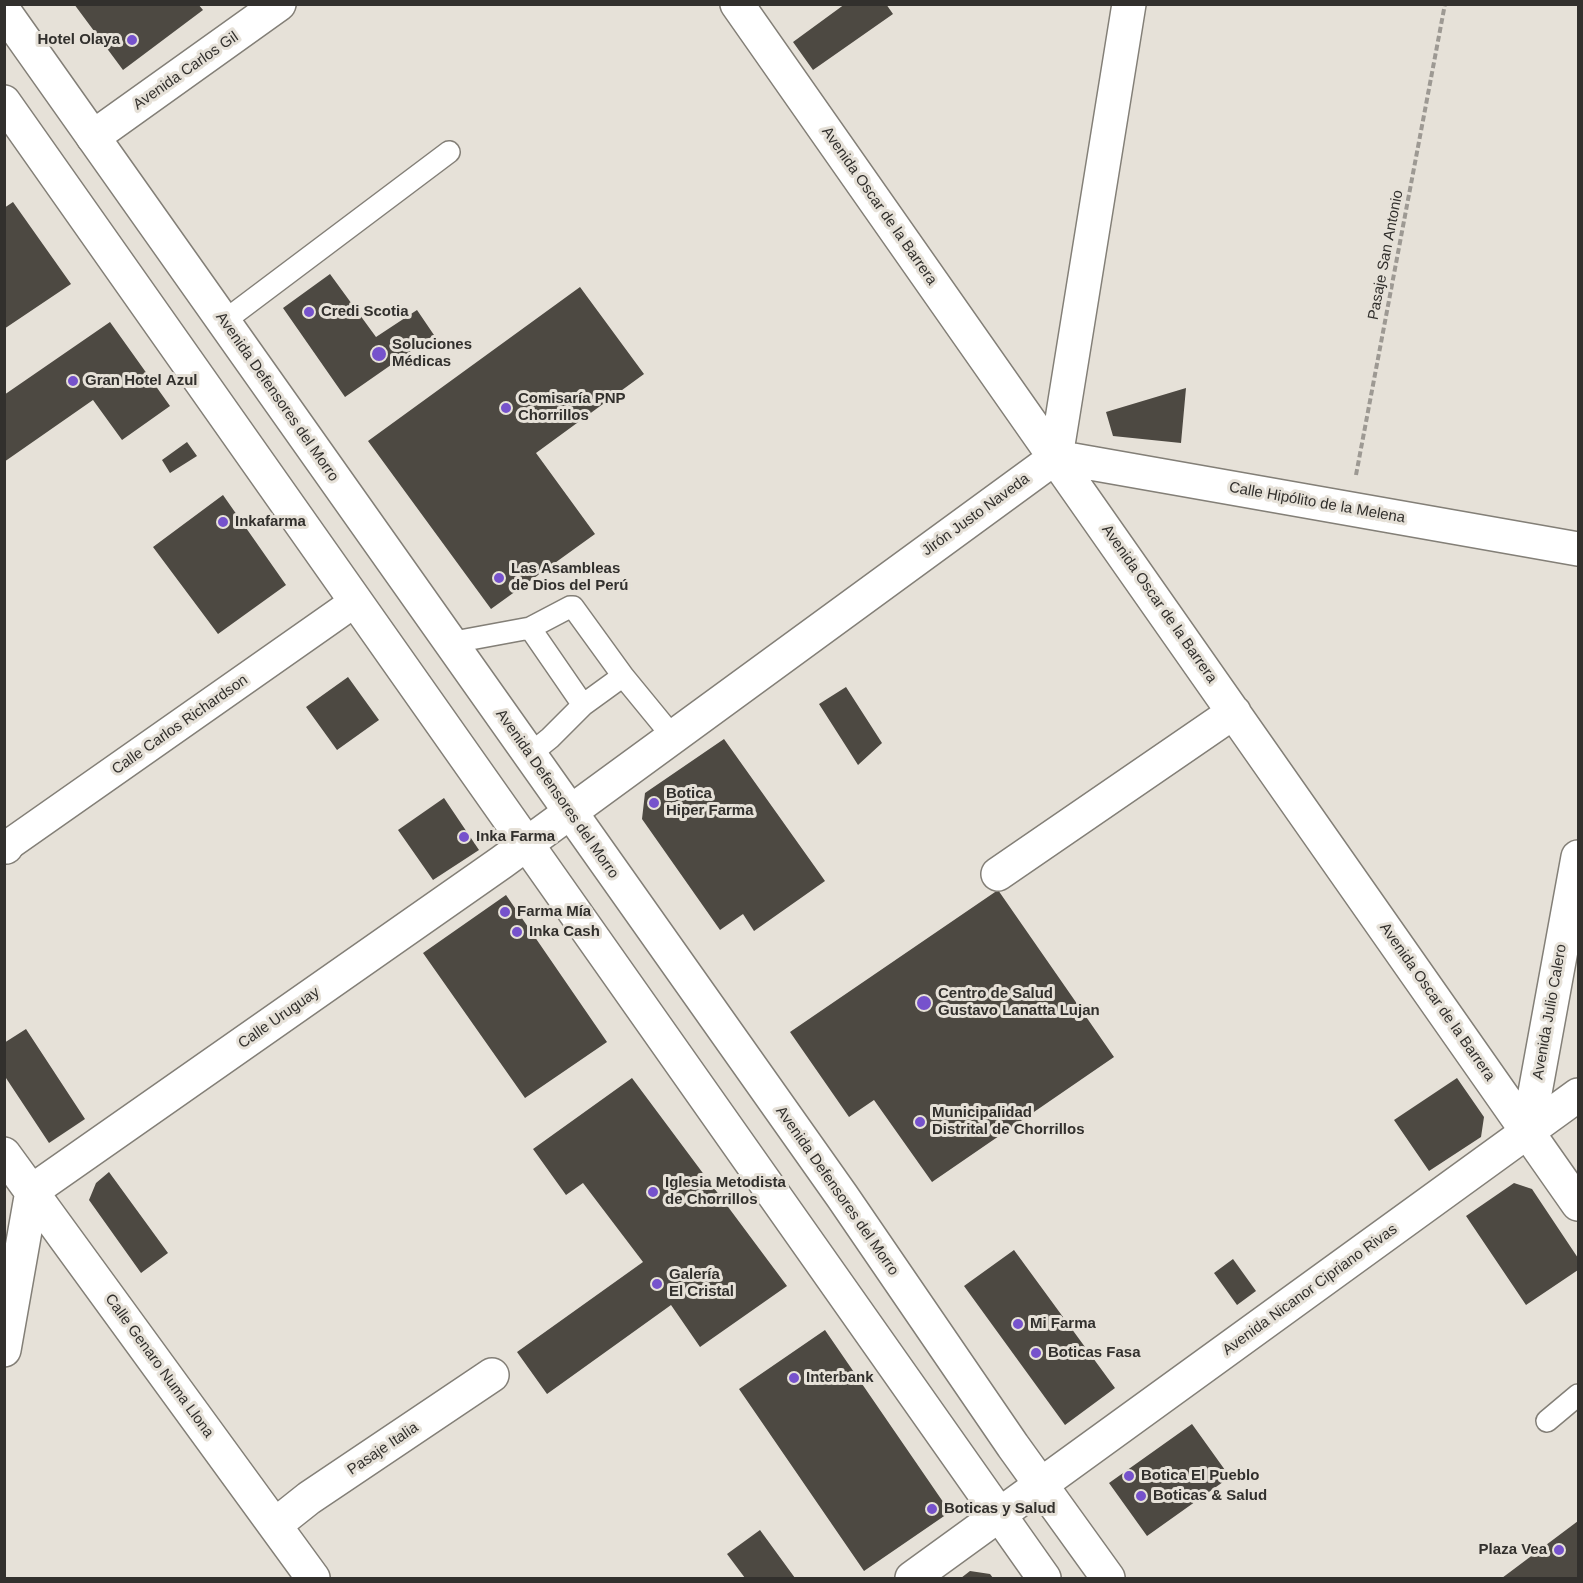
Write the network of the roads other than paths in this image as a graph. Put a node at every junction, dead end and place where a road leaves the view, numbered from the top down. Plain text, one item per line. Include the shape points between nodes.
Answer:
1 (279, 4) edge
2 (737, 4) edge
3 (1130, 4) edge
4 (4, 11) edge
5 (4, 102) edge
6 (93, 137) junction
7 (449, 152) dead end
8 (223, 322) junction
9 (1056, 457) junction
10 (1578, 549) edge
11 (356, 602) junction
12 (530, 628) junction
13 (449, 643) junction
14 (623, 676) junction
15 (583, 705) junction
16 (1234, 712) junction
17 (673, 736) junction
18 (529, 755) junction
19 (569, 812) junction
20 (526, 844) junction
21 (5, 847) edge
22 (1578, 857) edge
23 (998, 874) dead end
24 (1578, 1095) edge
25 (1528, 1131) junction
26 (4, 1154) edge
27 (32, 1191) junction
28 (1578, 1204) edge
29 (4, 1350) edge
30 (492, 1375) dead end
31 (1578, 1395) edge
32 (1547, 1421) dead end
33 (1041, 1486) junction
34 (999, 1515) junction
35 (275, 1525) junction
36 (313, 1578) edge
37 (912, 1578) edge
38 (1044, 1578) edge
39 (1108, 1578) edge

1 - 6 street, Avenida Carlos Gil
2 - 9 street, Avenida Oscar de la Barrera
3 - 9 street
4 - 6 street, Avenida Defensores del Morro
5 - 11 street
6 - 8 street, Avenida Defensores del Morro
7 - 8 lane
8 - 13 street, Avenida Defensores del Morro
9 - 10 street, Calle Hipólito de la Melena
9 - 16 street, Avenida Oscar de la Barrera
9 - 17 street, Jirón Justo Naveda
11 - 20 street
11 - 21 street, Calle Carlos Richardson
12 - 13 lane
12 - 14 lane via 573,607
12 - 15 lane
13 - 18 street, Avenida Defensores del Morro
14 - 15 lane
14 - 17 lane
15 - 18 lane
16 - 23 street
16 - 25 street, Avenida Oscar de la Barrera
17 - 19 street, Jirón Justo Naveda
18 - 19 street, Avenida Defensores del Morro
19 - 20 street, Jirón Justo Naveda
19 - 33 street, Avenida Defensores del Morro via 842,1196
20 - 27 street, Calle Uruguay
20 - 34 street
22 - 25 street, Avenida Julio Calero
24 - 25 street, Avenida Nicanor Cipriano Rivas
25 - 28 street, Avenida Oscar de la Barrera
25 - 33 street, Avenida Nicanor Cipriano Rivas
26 - 27 street, Calle Genaro Numa Llona
27 - 29 street
27 - 35 street, Calle Genaro Numa Llona
30 - 35 street, Pasaje Italia
31 - 32 lane
33 - 34 street, Avenida Nicanor Cipriano Rivas
33 - 39 street, Avenida Defensores del Morro
34 - 37 street, Avenida Nicanor Cipriano Rivas
34 - 38 street
35 - 36 street, Calle Genaro Numa Llona

